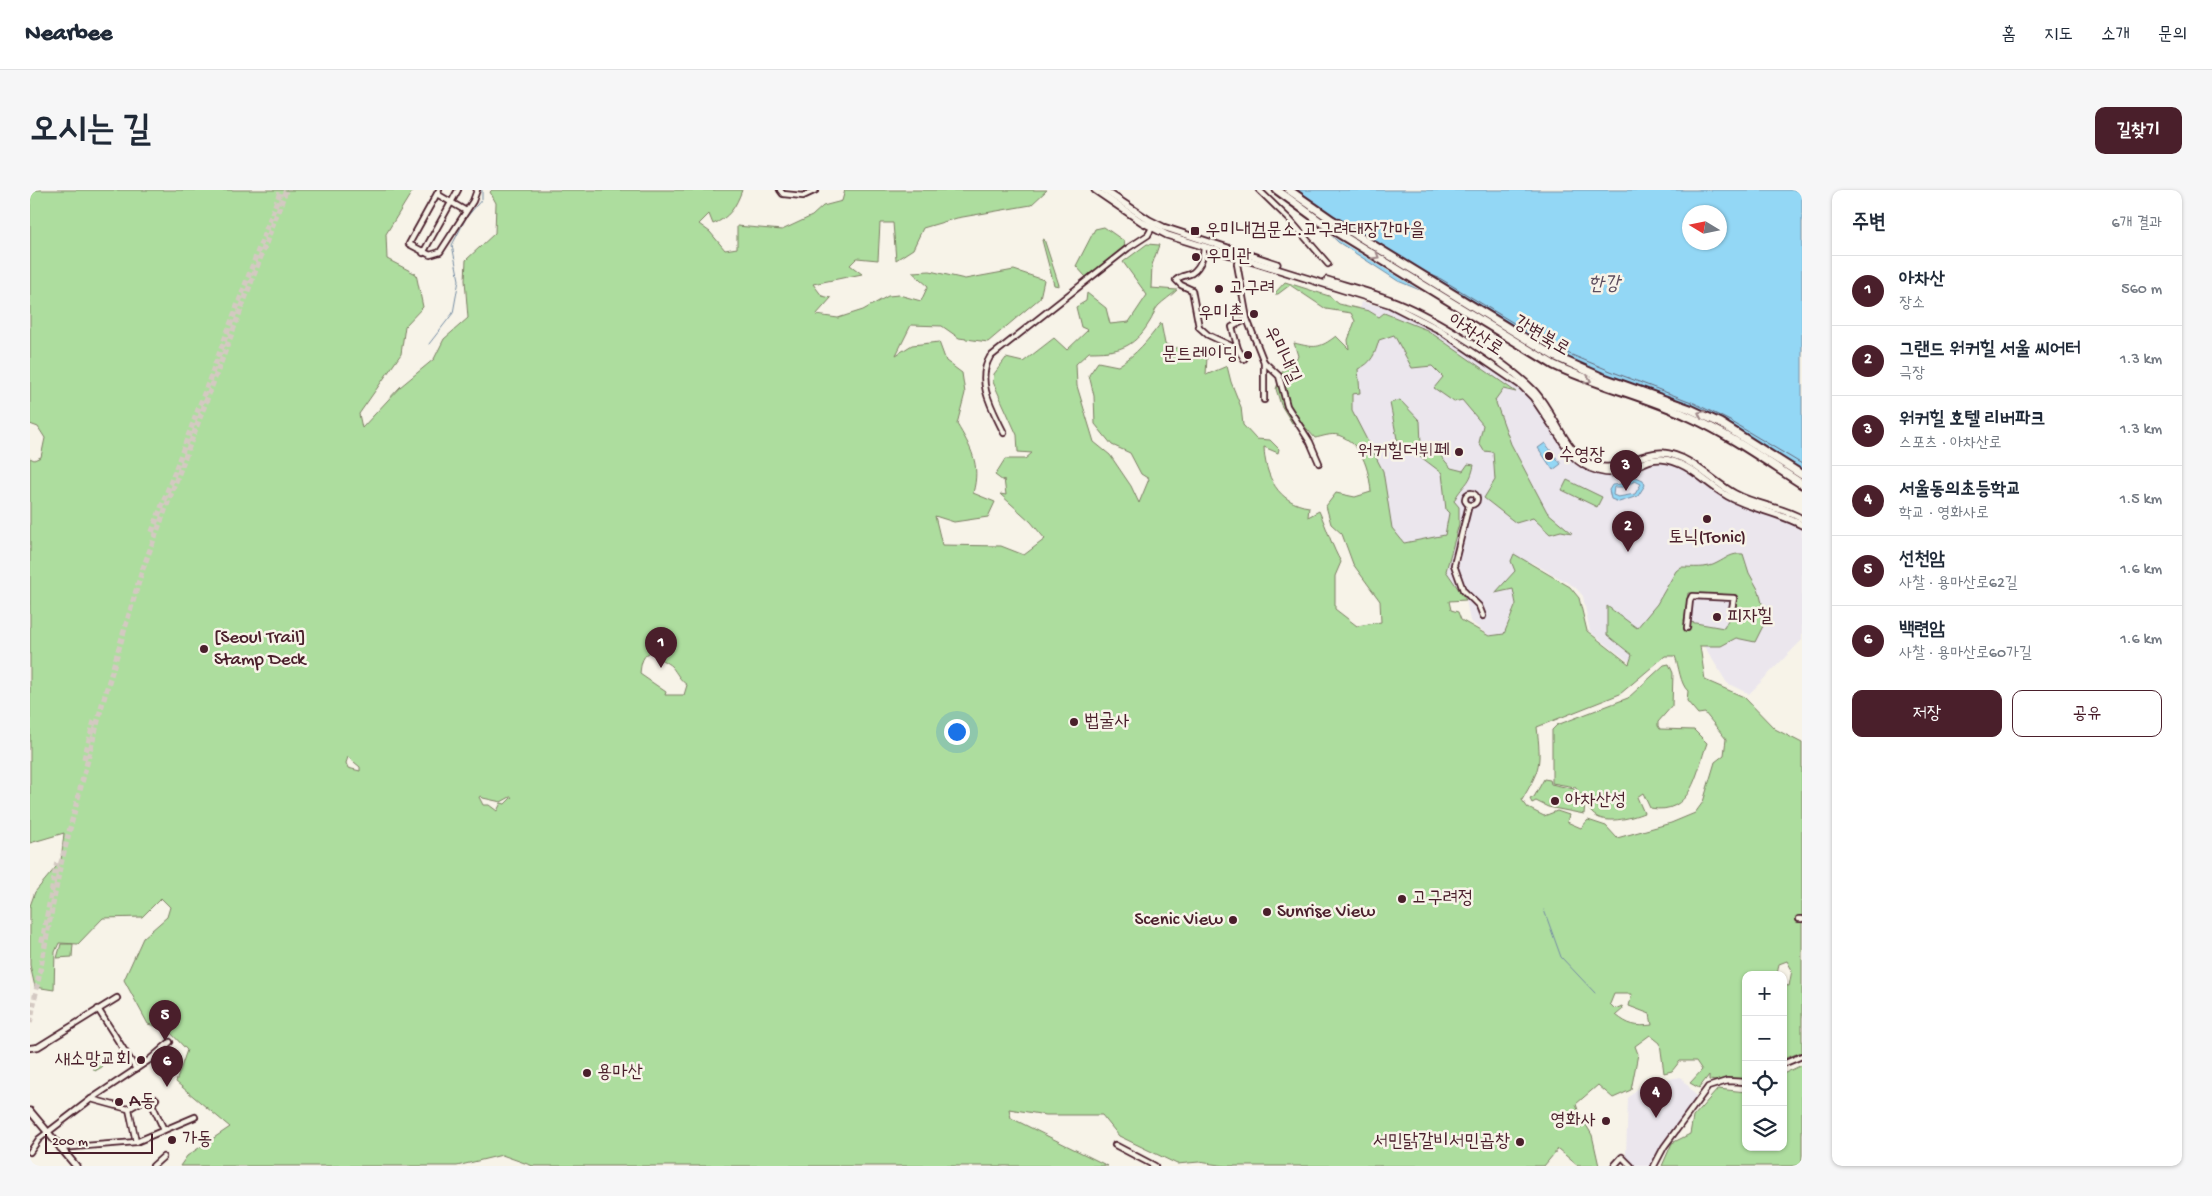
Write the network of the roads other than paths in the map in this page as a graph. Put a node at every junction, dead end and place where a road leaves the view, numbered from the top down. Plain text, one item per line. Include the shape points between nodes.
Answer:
1 (458, 190) edge
2 (477, 190) edge
3 (780, 190) edge
4 (816, 190) edge
5 (1095, 190) edge
6 (1104, 190) edge
7 (1259, 190) edge
8 (1277, 190) edge
9 (1289, 190) edge
10 (438, 192) edge
11 (451, 203) junction
12 (466, 211) junction
13 (1130, 211) junction
14 (1153, 226) junction
15 (1162, 230) junction
16 (1204, 246) junction
17 (423, 253) junction
18 (1239, 255) junction
19 (1328, 264) dead end
20 (1247, 319) junction
21 (1531, 346) junction
22 (1238, 349) junction
23 (1244, 359) dead end
24 (1264, 362) junction
25 (1264, 400) dead end
26 (1004, 433) dead end
27 (1319, 463) dead end
28 (1802, 475) edge
29 (1802, 484) edge
30 (1469, 505) dead end
31 (1802, 519) edge
32 (1802, 525) edge
33 (1732, 609) dead end
34 (1483, 616) dead end
35 (1687, 628) dead end
36 (117, 998) dead end
37 (98, 1009) junction
38 (170, 1042) dead end
39 (30, 1048) edge
40 (1802, 1056) edge
41 (1787, 1062) edge
42 (136, 1070) junction
43 (1742, 1082) edge
44 (91, 1099) junction
45 (156, 1099) dead end
46 (152, 1104) junction
47 (128, 1109) junction
48 (31, 1112) edge
49 (195, 1116) dead end
50 (164, 1130) junction
51 (48, 1133) junction
52 (136, 1142) junction
53 (1116, 1145) dead end
54 (60, 1148) junction
55 (30, 1152) edge
56 (163, 1157) dead end
57 (73, 1165) edge
58 (153, 1166) edge
59 (1155, 1166) edge
60 (1614, 1166) edge
61 (1631, 1166) edge
62 (1654, 1166) edge

1 - 11 street
2 - 12 street
3 - 4 street via 783,194 803,196
5 - 13 main road, 아차산로
6 - 13 main road, 아차산로
7 - 19 street
8 -> 21 highway, 강변북로 via 1325,225
9 - 21 highway, 강변북로
10 - 11 street
10 - 17 street via 409,244
11 - 12 street
11 - 17 street
12 - 17 street via 440,252
13 - 14 main road, 아차산로
14 - 15 main road, 아차산로
14 - 26 street via 1148,236 1128,248 990,357 984,375 986,392
15 - 16 main road, 아차산로
15 - 18 main road, 아차산로
16 - 18 main road, 아차산로
16 - 22 street via 1204,258 1192,273 1176,280 1192,290 1198,327
18 - 20 street, 우미내길 via 1237,264
18 - 31 main road, 아차산로 via 1388,299 1446,328 1537,394 1571,446 1588,462 1605,468 1647,455 1669,454 1735,494
18 - 32 main road, 아차산로 via 1389,304 1440,330 1522,386 1572,454 1589,468 1616,473 1651,459 1674,461 1739,502 1785,516
20 - 22 street via 1232,327
20 - 24 street, 우미내길
28 -> 21 highway, 강변북로 via 1720,423 1690,408 1580,368
21 -> 29 highway, 강변북로 via 1577,376 1697,420
22 - 23 street
24 - 25 street
24 - 27 street, 우미내길 via 1279,376 1287,406
30 - 34 street via 1454,565 1463,590 1479,606
33 - 35 street via 1734,598 1692,596
36 - 37 street
37 - 39 street via 38,1047
37 - 42 street
38 - 42 street
40 - 41 street
42 - 44 street
43 - 62 street via 1708,1086
44 - 47 street
44 - 51 street
45 - 46 street
46 - 47 street via 144,1100
46 - 50 street
47 - 52 street
48 - 51 main road
49 - 50 street
50 - 52 street
51 - 54 main road
51 - 55 street
52 - 54 street
53 - 59 street
54 - 57 main road
56 - 58 street
60 - 61 street via 1622,1158

